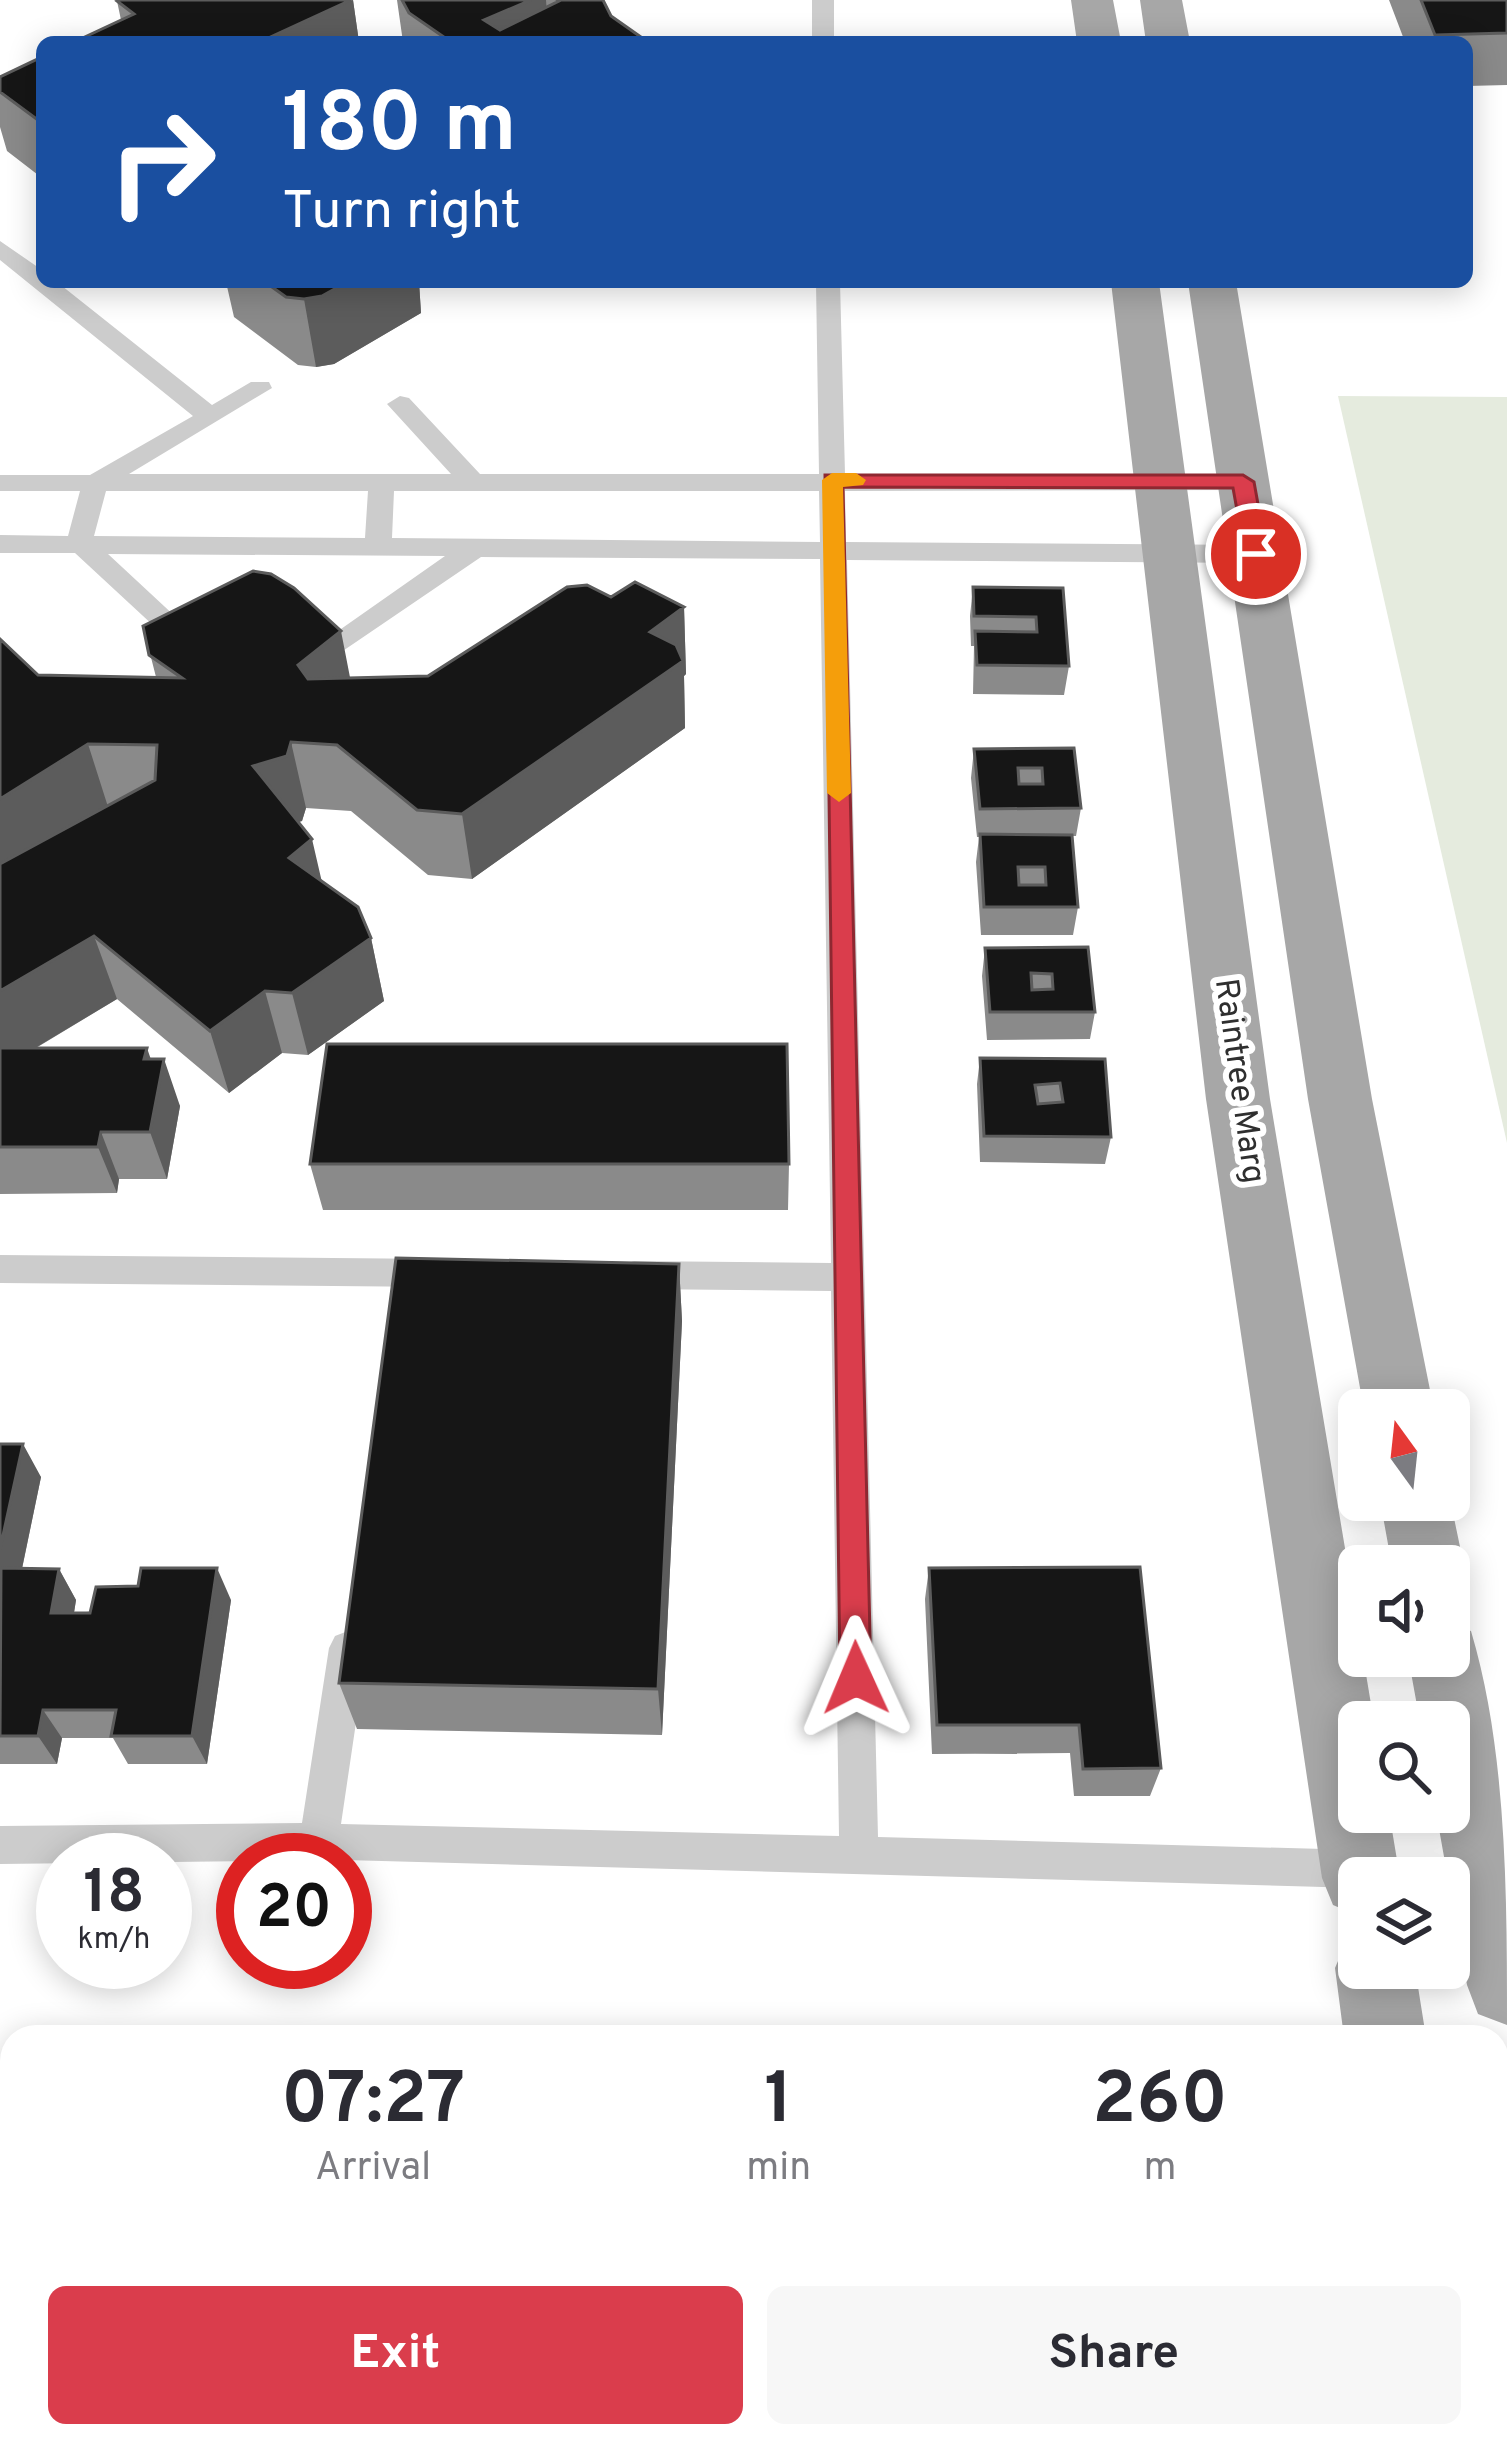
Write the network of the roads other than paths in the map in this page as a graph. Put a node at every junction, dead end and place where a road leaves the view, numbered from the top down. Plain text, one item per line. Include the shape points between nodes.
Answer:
1 (823, 0) edge
2 (1092, 0) edge
3 (1161, 0) edge
4 (824, 36) edge
5 (1098, 36) edge
6 (1167, 36) edge
7 (0, 248) edge
8 (36, 277) edge
9 (50, 288) edge
10 (828, 288) edge
11 (1136, 288) edge
12 (1213, 288) edge
13 (260, 388) dead end
14 (400, 404) dead end
15 (207, 414) junction
16 (832, 480) junction
17 (94, 482) junction
18 (382, 482) junction
19 (473, 482) junction
20 (1160, 482) junction
21 (1243, 482) junction
22 (0, 483) edge
23 (79, 542) junction
24 (0, 544) edge
25 (378, 545) junction
26 (479, 545) junction
27 (834, 554) junction
28 (1169, 554) junction
29 (1256, 554) junction
30 (332, 650) edge
31 (204, 656) edge
32 (0, 1269) edge
33 (403, 1273) junction
34 (473, 1273) edge
35 (590, 1274) edge
36 (849, 1277) junction
37 (396, 1320) edge
38 (1395, 1389) edge
39 (354, 1605) edge
40 (1449, 1677) edge
41 (320, 1833) edge
42 (216, 1843) edge
43 (372, 1843) edge
44 (0, 1845) edge
45 (859, 1856) junction
46 (1357, 1857) edge
47 (1338, 1873) edge
48 (1507, 1984) edge
49 (1378, 1989) edge
50 (1383, 2025) edge

1 - 4 lane
2 - 5 main road
3 - 6 main road
7 - 8 lane
9 - 15 lane
10 - 16 lane
11 - 20 main road, Raintree Marg
12 - 21 main road
13 - 15 lane
14 - 19 lane
15 - 17 lane
16 - 19 lane
16 - 20 lane
16 - 27 lane
17 - 18 lane
17 - 22 lane
17 - 23 lane
18 - 19 lane
18 - 25 lane
20 - 21 lane
20 - 28 main road, Raintree Marg
21 - 29 main road
23 - 24 lane
23 - 25 lane
23 - 31 lane
25 - 26 lane
26 - 27 lane
26 - 30 lane
27 - 28 lane
27 - 36 lane
28 - 29 lane
28 - 46 main road, Raintree Marg via 1238,1099
29 - 38 main road via 1340,1099
32 - 33 lane
33 - 34 lane
33 - 37 lane
35 - 36 lane
36 - 45 lane
39 - 41 lane
40 - 48 main road
42 - 44 lane
43 - 45 lane
45 - 47 lane
49 - 50 main road

